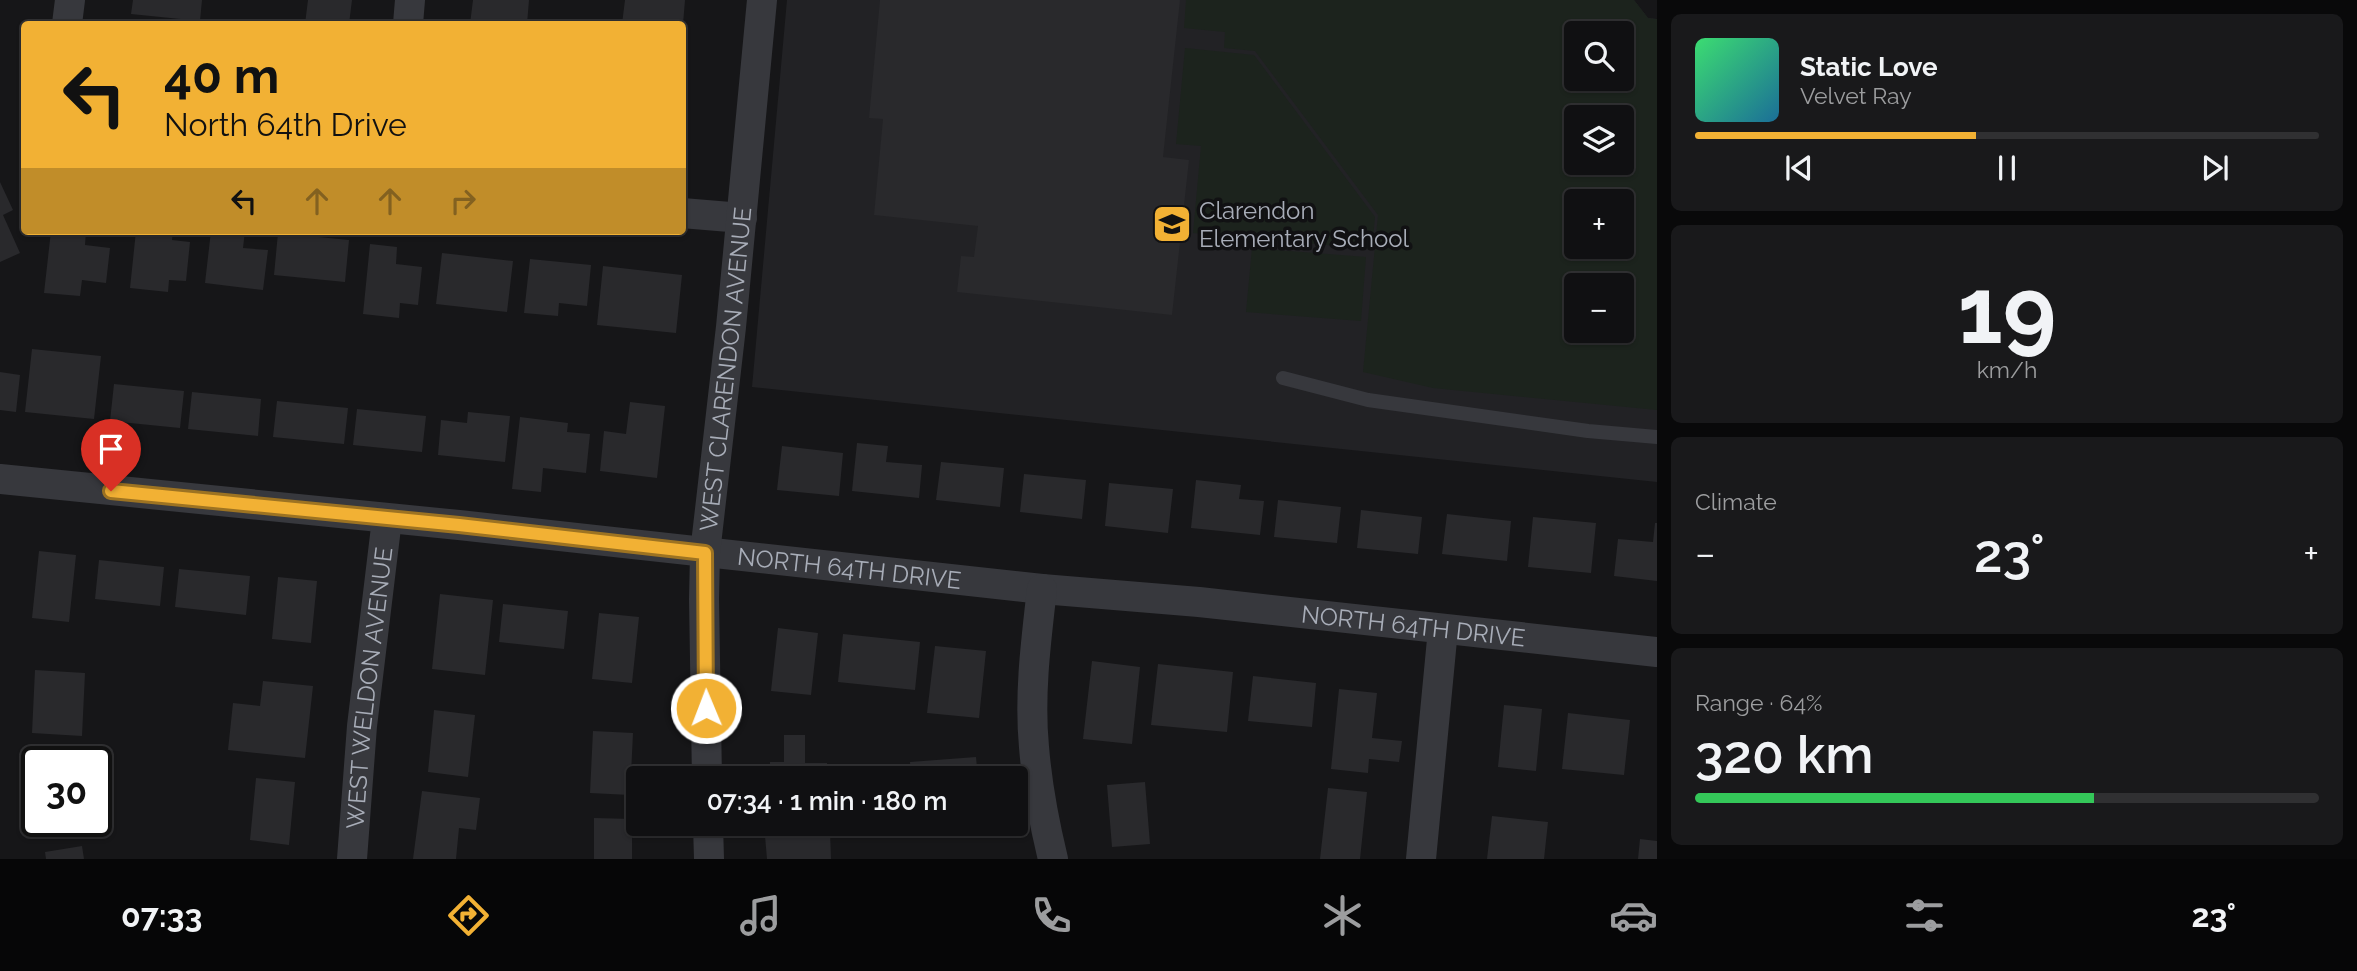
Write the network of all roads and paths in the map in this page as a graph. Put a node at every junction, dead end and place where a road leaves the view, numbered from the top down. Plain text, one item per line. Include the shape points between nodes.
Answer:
1 (70, 0) edge
2 (410, 0) edge
3 (762, 0) edge
4 (68, 21) edge
5 (408, 21) edge
6 (686, 213) edge
7 (742, 218) junction
8 (1283, 378) dead end
9 (1657, 437) edge
10 (0, 479) edge
11 (387, 519) junction
12 (705, 553) junction
13 (1042, 589) junction
14 (1443, 629) junction
15 (1657, 652) edge
16 (707, 766) edge
17 (708, 836) edge
18 (352, 859) edge
19 (709, 859) edge
20 (1053, 859) edge
21 (1421, 859) edge

1 - 4 street
2 - 5 street
3 - 7 street, WEST CLARENDON AVENUE
6 - 7 street
7 - 12 street, WEST CLARENDON AVENUE
8 - 9 lane via 1368,400
10 - 11 street, NORTH 64TH DRIVE
11 - 12 street, NORTH 64TH DRIVE
11 - 18 street, WEST WELDON AVENUE via 362,726
12 - 13 street, NORTH 64TH DRIVE
12 - 16 street, WEST CLARENDON AVENUE
13 - 14 street, NORTH 64TH DRIVE
13 - 20 street via 1035,654 1034,744
14 - 15 street, NORTH 64TH DRIVE
14 - 21 street
17 - 19 street

